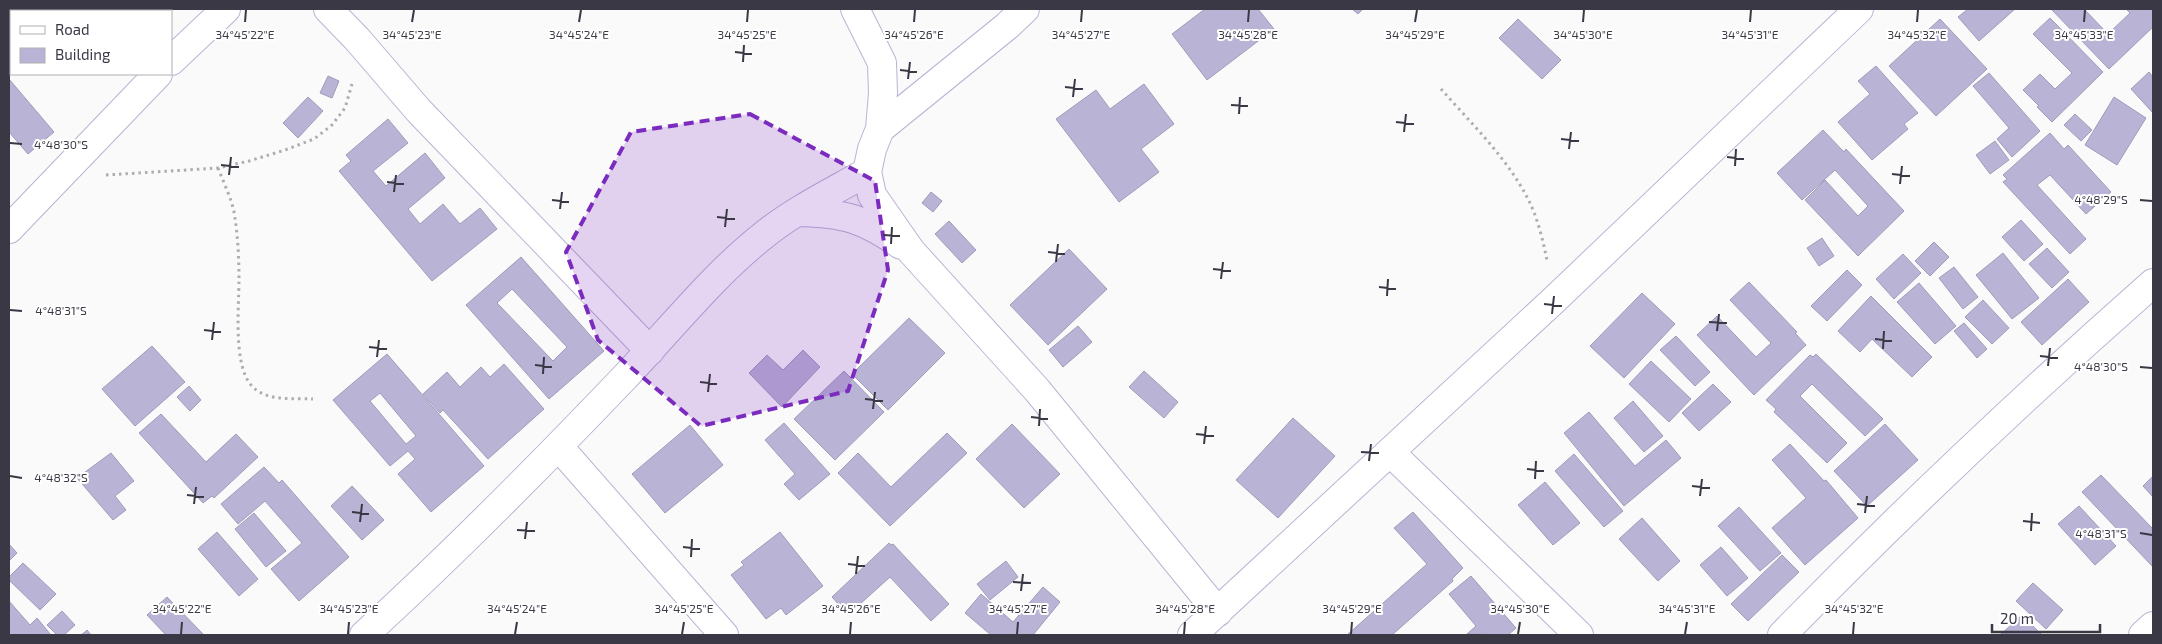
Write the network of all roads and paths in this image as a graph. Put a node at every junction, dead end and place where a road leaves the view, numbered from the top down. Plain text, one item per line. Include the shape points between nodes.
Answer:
1 (226, 9) edge
2 (328, 9) edge
3 (855, 9) edge
4 (1025, 9) edge
5 (1859, 9) edge
6 (357, 39) junction
7 (172, 60) edge
8 (157, 75) edge
9 (1441, 88) dead end
10 (880, 128) junction
11 (218, 168) junction
12 (63, 171) junction
13 (867, 172) junction
14 (799, 212) junction
15 (9, 229) edge
16 (911, 251) junction
17 (2153, 283) edge
18 (1554, 300) junction
19 (650, 351) junction
20 (313, 399) dead end
21 (558, 447) junction
22 (1390, 452) junction
23 (1218, 612) junction
24 (2153, 626) edge
25 (364, 635) edge
26 (724, 635) edge
27 (1192, 635) edge
28 (1579, 635) edge
29 (1782, 635) edge
30 (2143, 635) edge

1 - 7 street
2 - 6 street
3 - 10 street via 882,63
4 - 10 street
5 - 18 street
6 - 11 path via 354,79 345,108 332,125 314,139 285,150
6 - 19 street via 419,111
8 - 12 street
9 - 18 path via 1513,174 1530,202 1544,242
10 - 13 street
11 - 12 path via 108,175
11 - 20 path via 235,217 238,329 243,368 251,385 263,394
12 - 15 street
13 - 14 street
13 - 16 street via 872,195
14 - 16 street via 849,216 876,227
14 - 19 street via 764,235 740,257
16 - 23 street via 1037,390
17 - 29 street via 2039,384
18 - 22 street
19 - 21 street
21 - 25 street
21 - 26 street
22 - 23 street
22 - 28 street
23 - 27 street
24 - 30 street

